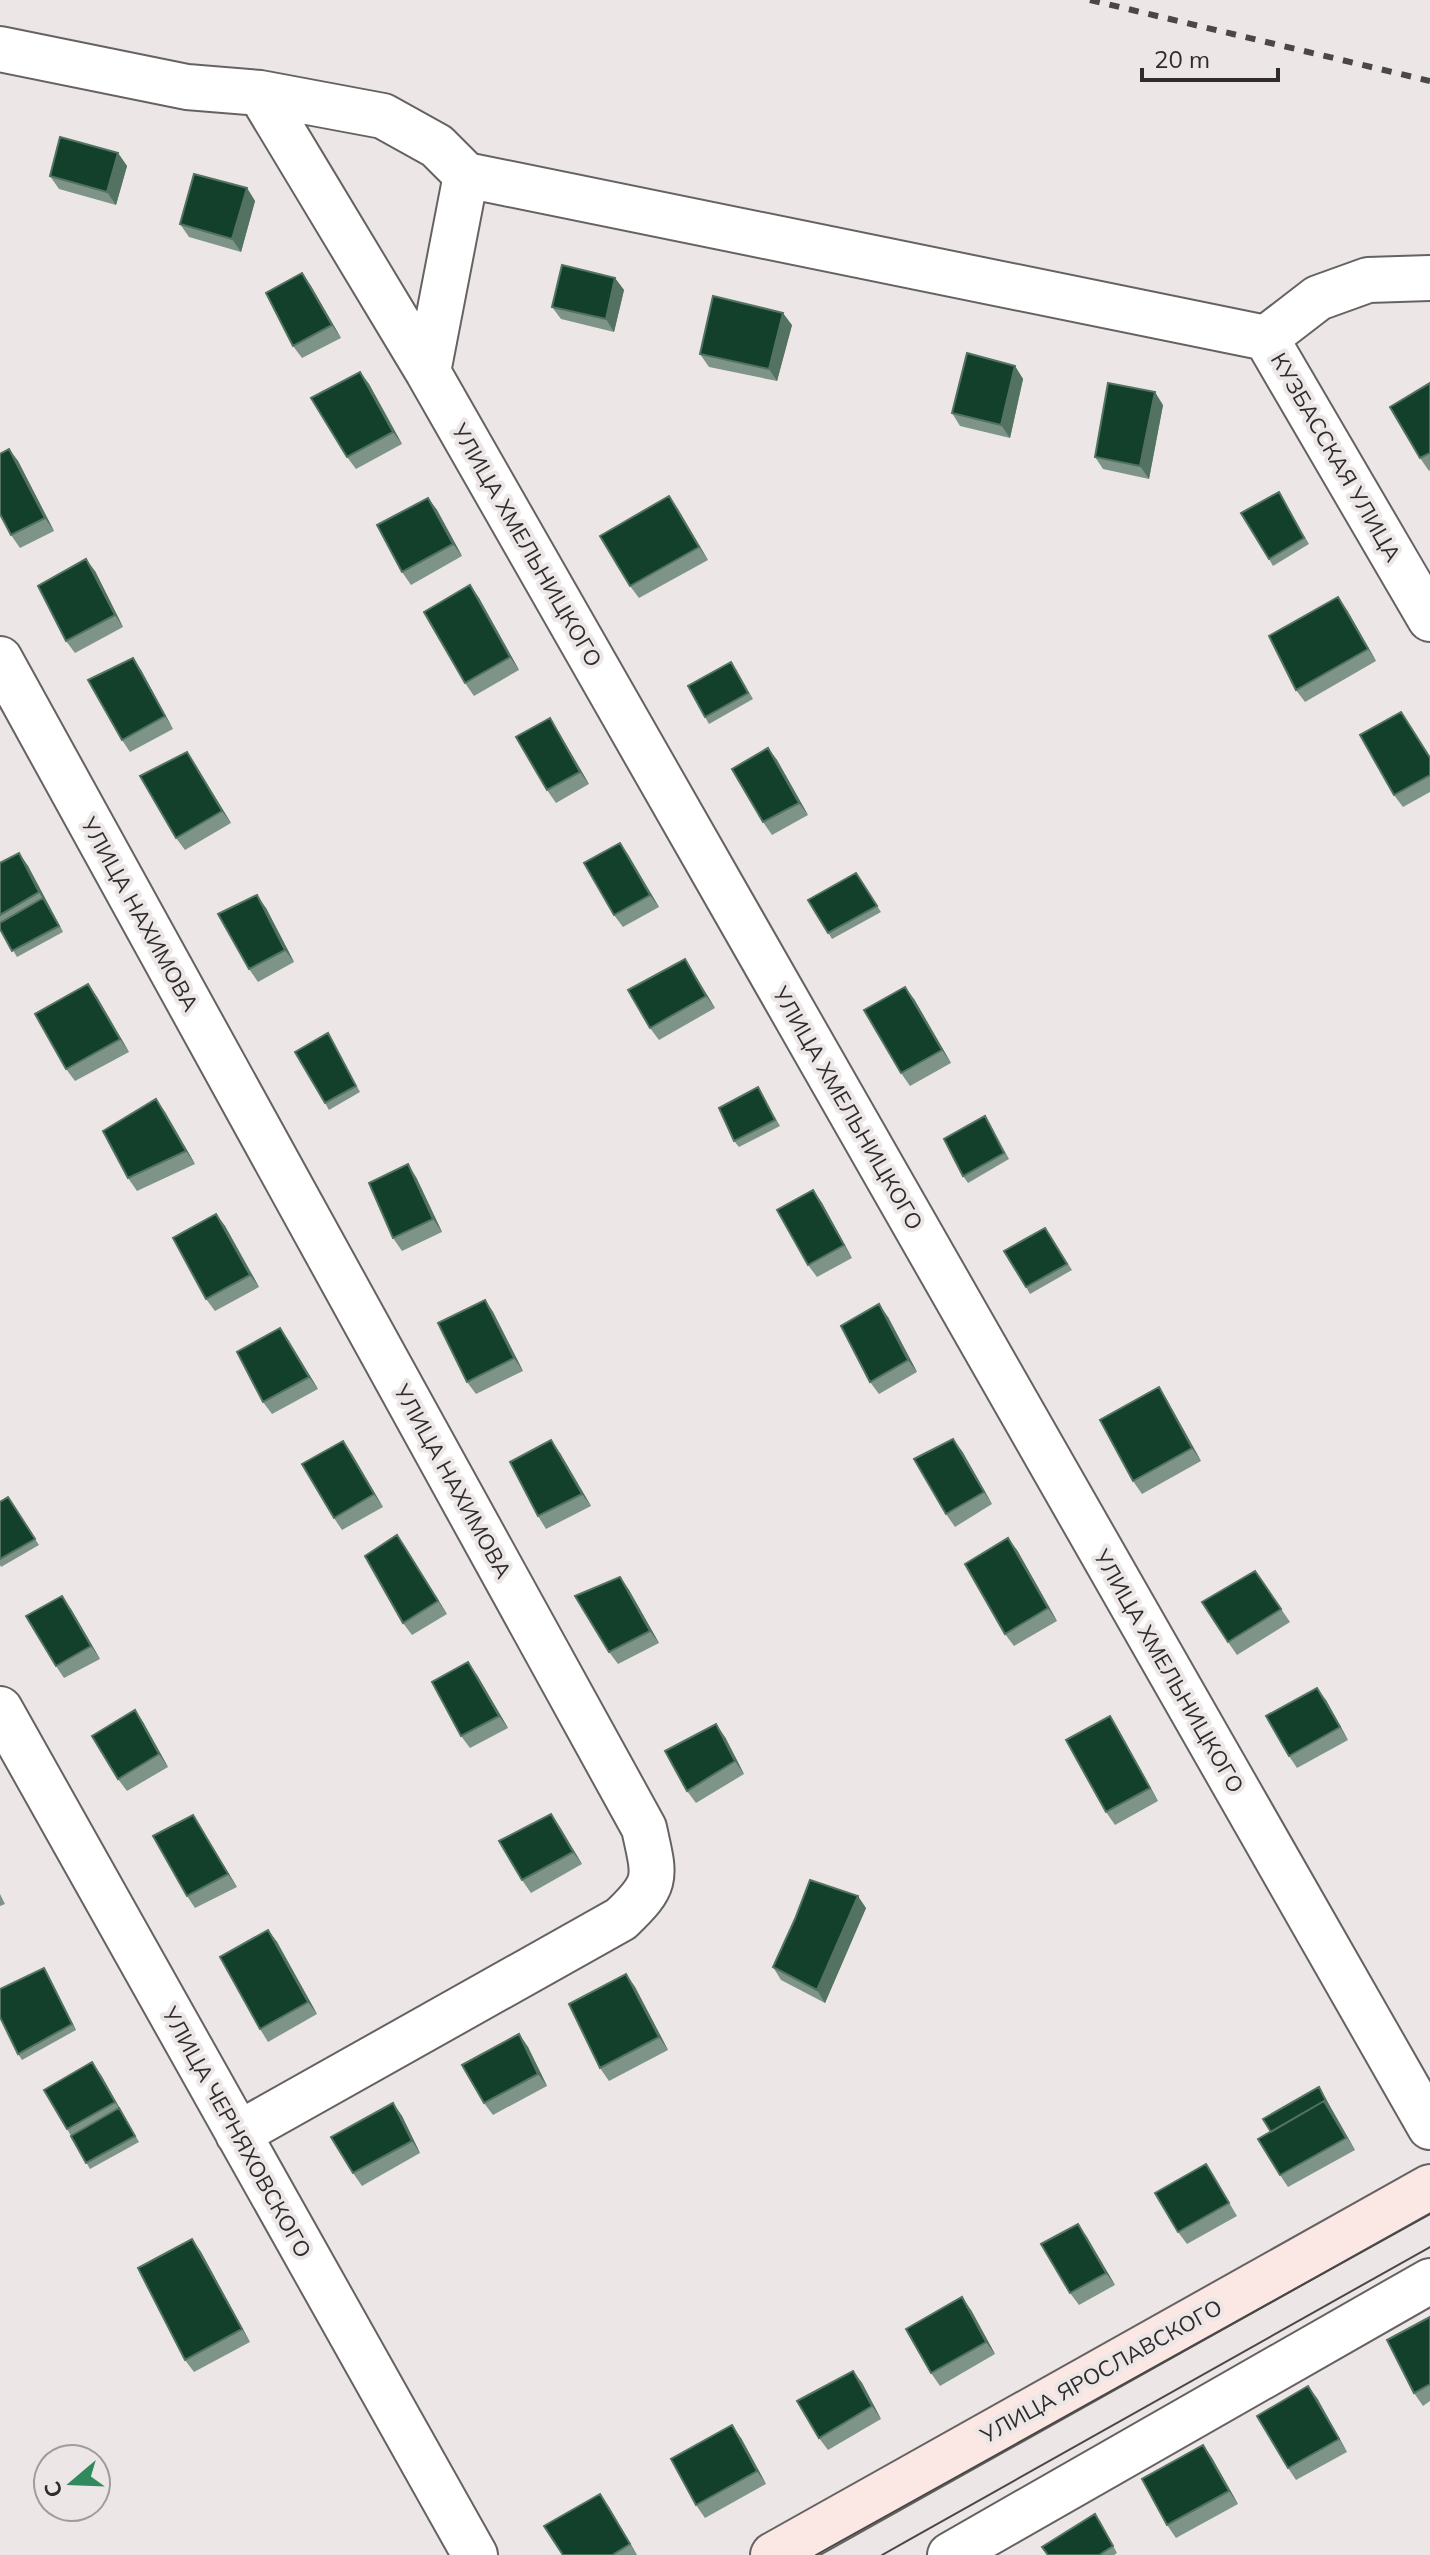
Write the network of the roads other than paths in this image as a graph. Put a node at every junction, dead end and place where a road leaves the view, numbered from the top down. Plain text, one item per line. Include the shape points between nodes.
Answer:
1 (0, 49) edge
2 (260, 93) junction
3 (466, 175) junction
4 (1430, 278) edge
5 (1266, 338) junction
6 (428, 372) junction
7 (1430, 619) edge
8 (0, 659) edge
9 (0, 1709) edge
10 (1430, 2127) edge
11 (238, 2134) junction
12 (1430, 2187) edge
13 (1430, 2281) edge
14 (475, 2555) edge
15 (773, 2555) edge
16 (950, 2555) edge

1 - 2 street via 187,87
2 - 3 street via 383,116 437,146
2 - 6 street, УЛИЦА ХМЕЛЬНИЦКОГО
3 - 5 street
3 - 6 street
4 - 5 street via 1356,284 1318,298
5 - 7 street, КУЗБАССКАЯ УЛИЦА
6 - 10 street, УЛИЦА ХМЕЛЬНИЦКОГО
8 - 11 street, УЛИЦА НАХИМОВА via 644,1828 653,1868 647,1894 621,1919
9 - 11 street, УЛИЦА ЧЕРНЯХОВСКОГО
11 - 14 street, УЛИЦА ЧЕРНЯХОВСКОГО
12 - 15 street, УЛИЦА ЯРОСЛАВСКОГО
13 - 16 street

